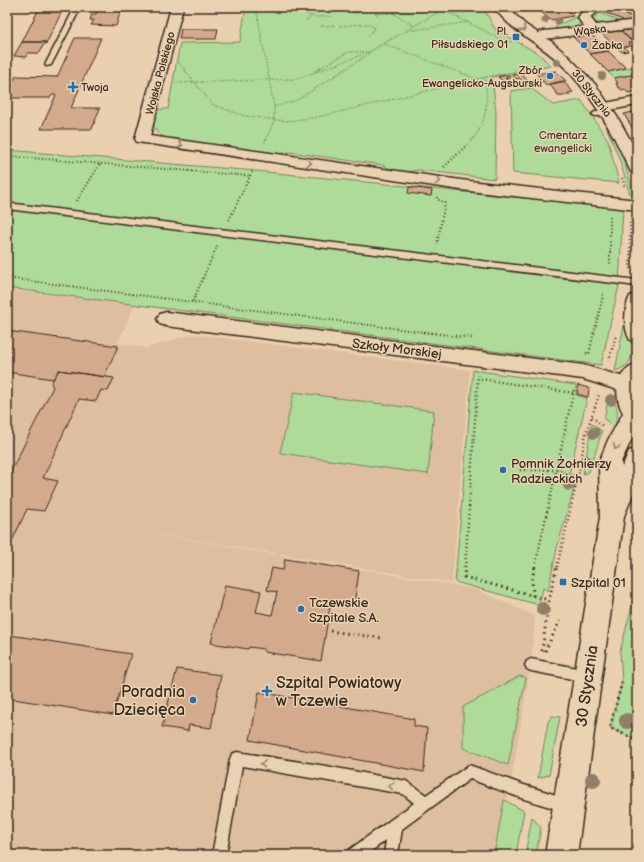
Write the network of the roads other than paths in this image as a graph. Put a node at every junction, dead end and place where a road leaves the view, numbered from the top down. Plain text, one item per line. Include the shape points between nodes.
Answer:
1 (78, 7) edge
2 (178, 7) edge
3 (365, 7) edge
4 (500, 7) edge
5 (599, 7) edge
6 (340, 9) dead end
7 (522, 13) dead end
8 (637, 24) edge
9 (593, 30) junction
10 (547, 41) junction
11 (48, 65) dead end
12 (637, 101) edge
13 (603, 112) junction
14 (637, 168) edge
15 (633, 204) edge
16 (7, 206) edge
17 (637, 283) edge
18 (637, 301) edge
19 (166, 319) dead end
20 (637, 335) edge
21 (632, 378) edge
22 (636, 414) edge
23 (637, 458) edge
24 (612, 516) junction
25 (531, 665) dead end
26 (586, 676) junction
27 (425, 803) junction
28 (568, 805) junction
29 (396, 825) junction
30 (219, 855) edge
31 (354, 855) edge
32 (391, 855) edge
33 (561, 855) edge

1 - 11 lane
2 -> 15 street, Wojska Polskiego via 142,139 440,182
3 - 6 lane
4 -> 10 street, 30 Stycznia via 528,34
5 - 9 street via 584,18
7 - 10 street, 30 Stycznia
8 - 9 street, Wąska
9 - 10 street, Wąska
10 - 13 street, 30 Stycznia via 571,67
12 - 13 street
13 - 14 street, 30 Stycznia via 623,139
16 - 17 lane
18 - 20 street
19 - 21 street, Szkoły Morskiej
21 - 22 street via 626,394
22 -> 24 street, 30 Stycznia via 610,462
23 - 24 street, 30 Stycznia
24 - 26 street, 30 Stycznia
25 - 26 lane
26 - 28 street, 30 Stycznia
27 - 28 lane via 469,772 515,790
27 - 29 lane
27 -> 30 lane via 406,788 237,760
28 - 33 street, 30 Stycznia
29 - 31 lane
29 - 32 lane

